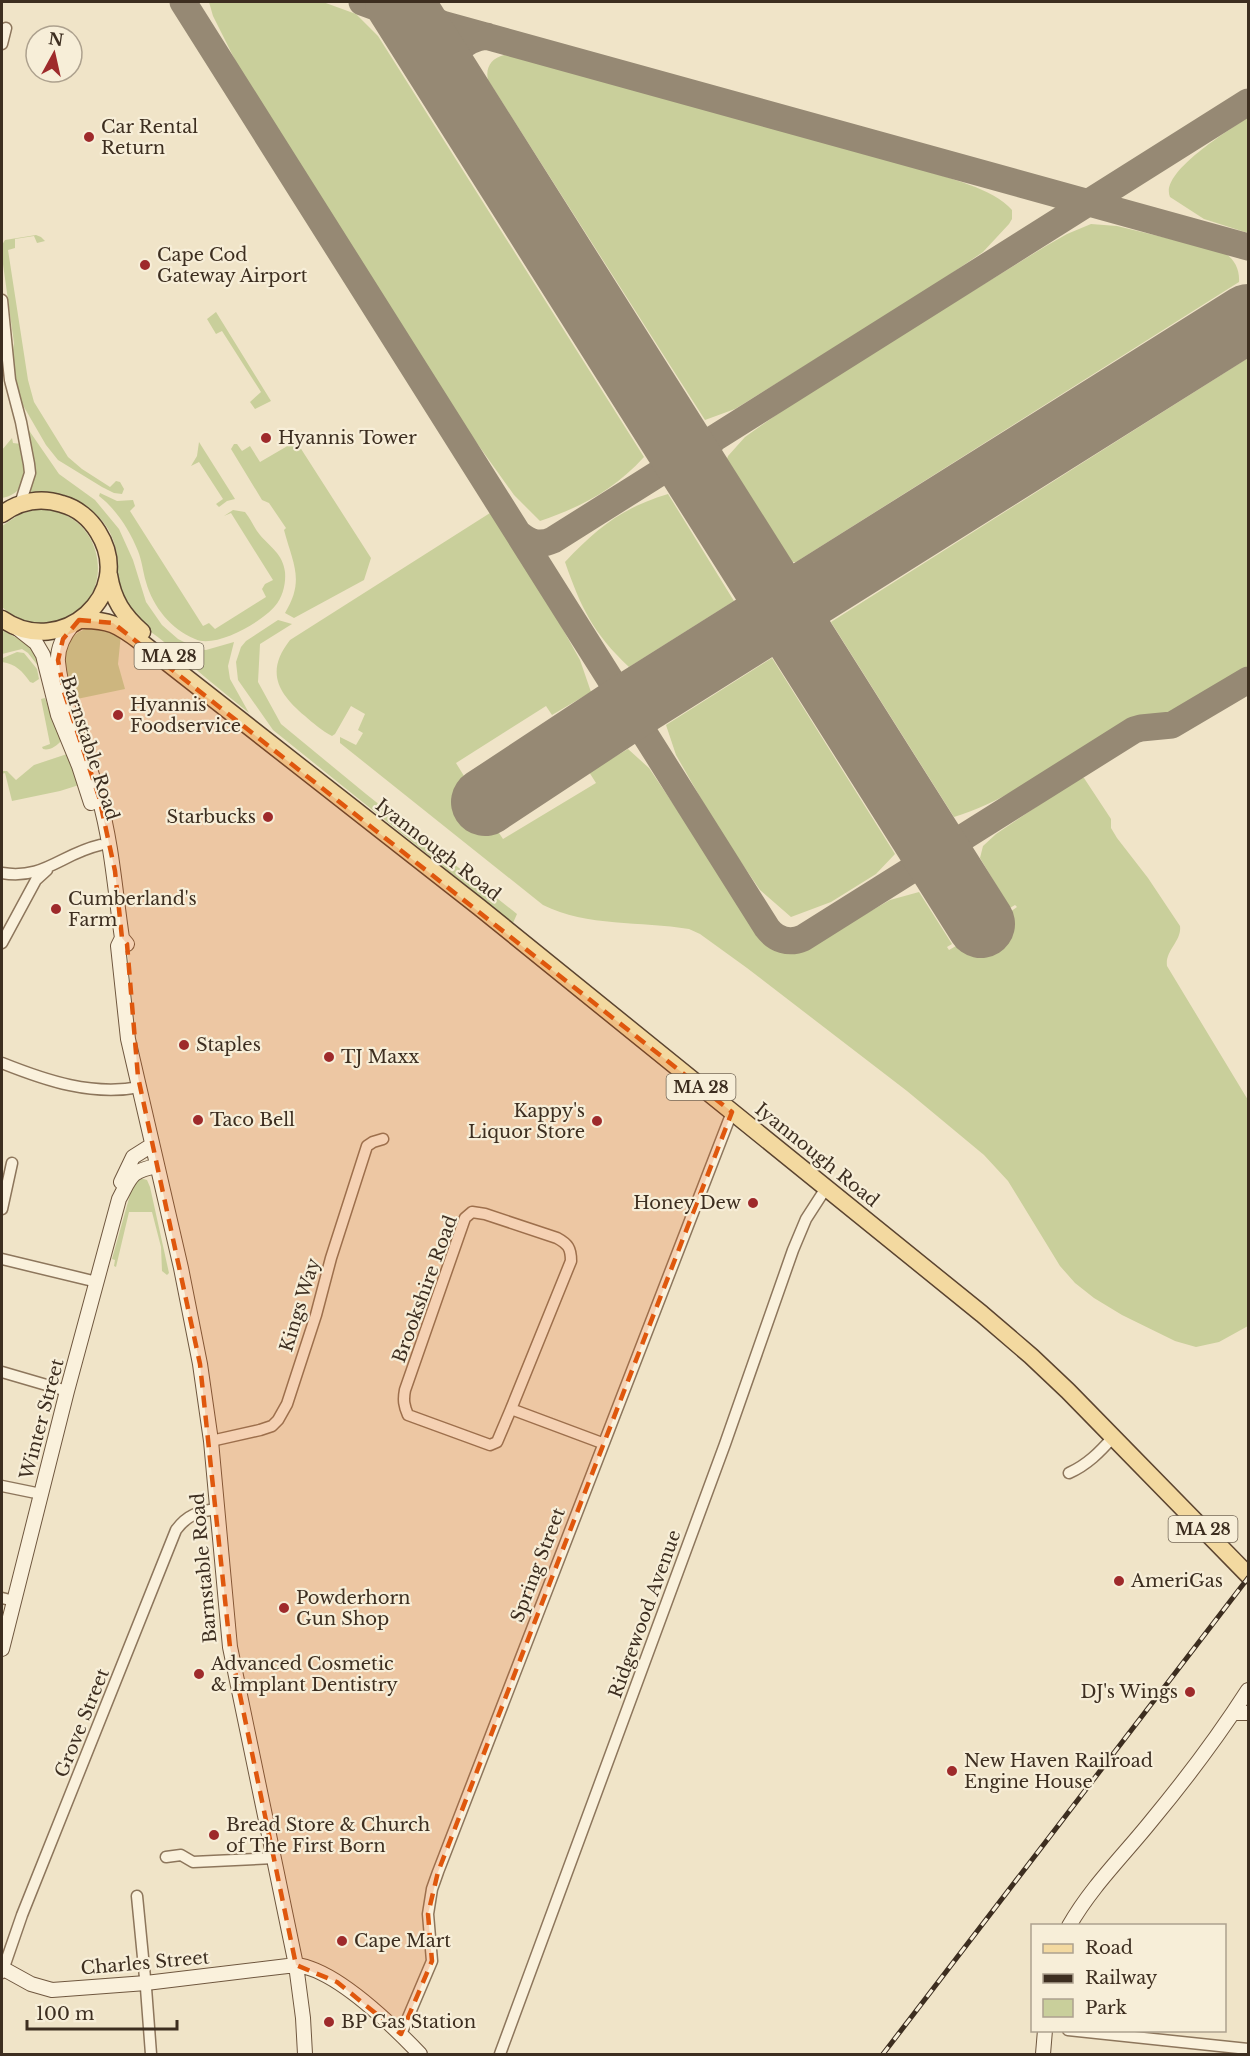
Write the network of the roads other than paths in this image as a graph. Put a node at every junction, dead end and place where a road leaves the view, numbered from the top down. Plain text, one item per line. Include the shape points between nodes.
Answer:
1 (6, 28) dead end
2 (2, 44) edge
3 (2, 300) edge
4 (8, 508) edge
5 (108, 570) junction
6 (76, 622) junction
7 (9, 623) edge
8 (251, 726) junction
9 (100, 844) junction
10 (51, 866) junction
11 (2, 873) edge
12 (115, 890) junction
13 (2, 943) edge
14 (2, 1063) edge
15 (139, 1082) junction
16 (732, 1112) junction
17 (383, 1139) dead end
18 (152, 1145) junction
19 (12, 1164) dead end
20 (157, 1166) junction
21 (826, 1188) junction
22 (119, 1199) junction
23 (2, 1209) edge
24 (2, 1259) edge
25 (97, 1282) junction
26 (2, 1372) edge
27 (67, 1391) junction
28 (511, 1409) junction
29 (1113, 1437) junction
30 (211, 1441) junction
31 (602, 1443) junction
32 (1069, 1473) dead end
33 (2, 1486) edge
34 (41, 1494) junction
35 (217, 1509) junction
36 (1248, 1575) edge
37 (8, 1599) edge
38 (2, 1649) edge
39 (1248, 1690) edge
40 (1234, 1713) junction
41 (1248, 1713) edge
42 (166, 1857) dead end
43 (274, 1858) junction
44 (137, 1896) dead end
45 (1070, 1924) edge
46 (296, 1965) junction
47 (2, 1970) edge
48 (146, 1983) junction
49 (1045, 2032) edge
50 (1078, 2032) edge
51 (401, 2034) junction
52 (1248, 2049) edge
53 (151, 2055) edge
54 (304, 2055) edge
55 (420, 2055) edge
56 (500, 2055) edge
57 (1043, 2055) edge

1 - 2 street
3 - 4 street via 10,380 30,473
4 - 5 main road, MA 28 via 38,500 53,501 80,513 103,541
5 - 6 main road via 99,599
5 - 8 main road, Iyannough Road / MA 28 via 115,600 128,620
6 - 7 main road, MA 28 via 45,632
6 - 8 main road, Iyannough Road / MA 28 via 99,620 118,625
6 - 12 main road, Barnstable Road via 59,649 58,664 71,718 99,797 115,871
7 - 9 main road, Barnstable Road via 36,643 43,655 58,715 89,794
8 - 16 main road, Iyannough Road / MA 28
9 - 10 street
9 - 12 main road, Barnstable Road
10 - 11 street via 27,874
10 - 13 street via 36,880
12 - 15 main road, Barnstable Road via 127,1029
14 - 15 street via 75,1088 106,1090
15 - 18 main road, Barnstable Road
16 - 21 main road, Iyannough Road / MA 28
16 - 31 street, Spring Street
17 - 30 street, Kings Way via 367,1146 316,1315 287,1404 278,1420 273,1426
18 - 20 main road, Barnstable Road
18 - 22 main road, Winter Street via 130,1161 121,1181
19 - 23 street
20 - 22 main road, Winter Street via 133,1174
20 - 30 main road, Barnstable Road via 193,1327
21 - 29 main road, Iyannough Road / MA 28 via 1031,1356
21 - 56 street, Ridgewood Avenue via 806,1220 794,1250
22 - 25 main road, Winter Street
24 - 25 street
25 - 27 main road, Winter Street
26 - 27 street
27 - 34 main road, Winter Street
28 - 28 street, Brookshire Road via 571,1261 571,1250 557,1238 472,1212 465,1218 403,1400 408,1415 490,1445 497,1442
28 - 31 street
29 - 32 street via 1098,1454
29 - 36 main road, Iyannough Road / MA 28
30 - 35 main road, Barnstable Road
31 - 51 street, Spring Street via 432,1889 428,1914 432,1961
33 - 34 street
34 - 37 main road, Winter Street
35 - 43 main road, Barnstable Road via 230,1647
35 - 47 street, Grove Street via 191,1515 176,1530
37 - 38 main road, Winter Street
39 - 40 main road
40 - 41 main road
40 - 45 main road
42 - 43 street via 181,1855 193,1862
43 - 46 main road, Barnstable Road
44 - 48 street
46 - 48 main road, Charles Street
46 - 51 main road via 308,1966 337,1982
46 - 54 main road, Barnstable Road
47 - 48 main road, Charles Street via 46,1989
48 - 53 street
49 - 57 main road
50 - 52 street
51 - 55 main road

